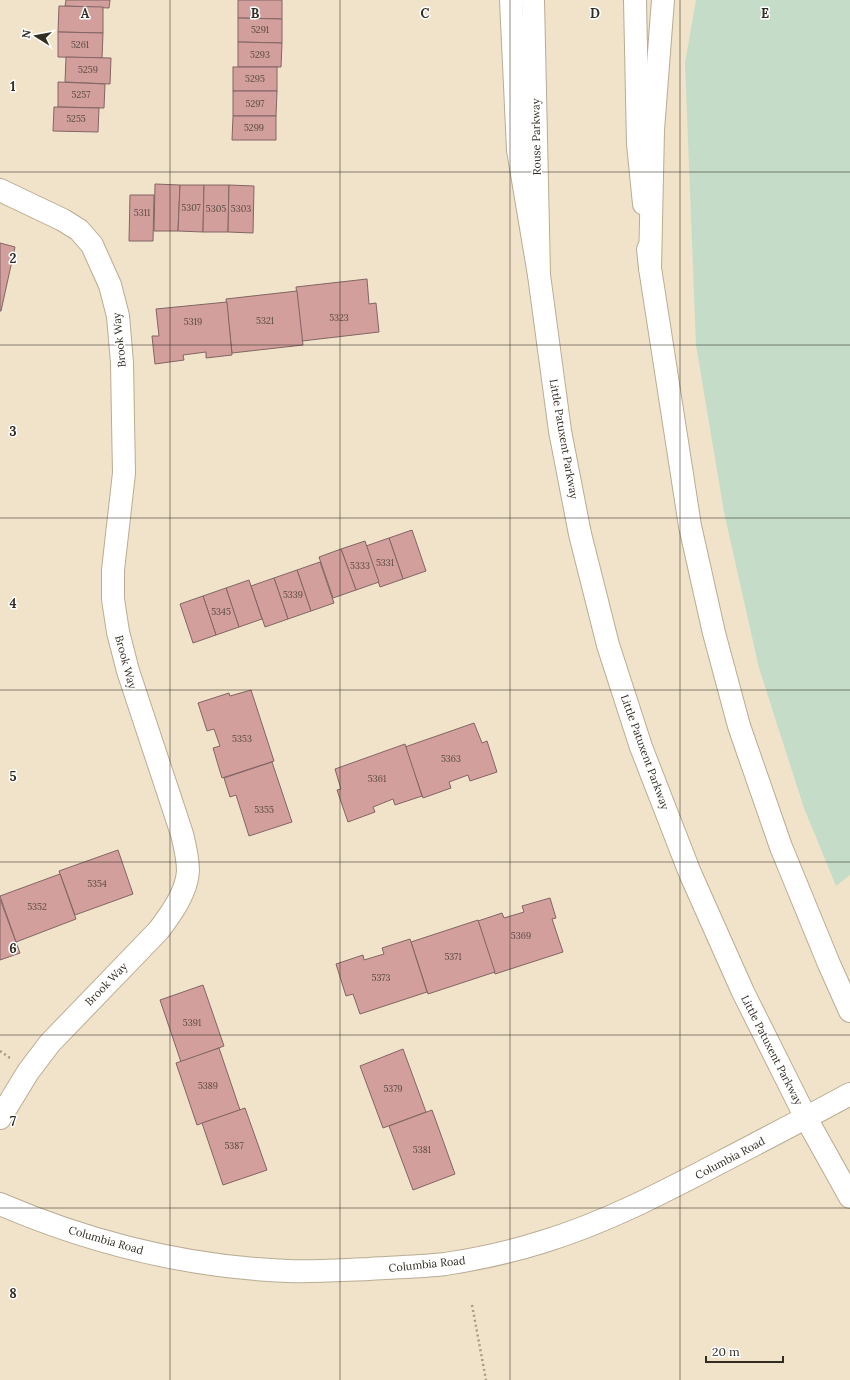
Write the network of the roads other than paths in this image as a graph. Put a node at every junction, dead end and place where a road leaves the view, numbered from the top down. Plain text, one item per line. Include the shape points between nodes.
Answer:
1 (511, 0) edge
2 (533, 0) edge
3 (635, 0) edge
4 (664, 0) edge
5 (0, 190) edge
6 (650, 268) junction
7 (539, 275) junction
8 (850, 1011) edge
9 (850, 1094) edge
10 (0, 1118) edge
11 (806, 1118) junction
12 (850, 1197) edge
13 (0, 1204) edge

1 - 7 main road via 518,150
2 - 7 main road, Rouse Parkway
3 - 6 main road via 638,144
4 - 6 main road via 653,130
5 - 10 main road, Brook Way via 79,230 92,245 110,285 122,363 124,473 113,570 113,599 128,671 182,834 188,872 182,892 164,924 50,1043 28,1072
6 - 8 main road via 690,526 714,633 739,726 781,847
7 - 11 main road, Little Patuxent Parkway via 560,431 580,534 610,652 641,747 690,873 743,992
9 - 11 main road, Columbia Road
11 - 12 main road, Little Patuxent Parkway
11 - 13 main road, Columbia Road via 662,1193 600,1222 536,1244 495,1255 444,1264 290,1271 232,1267 156,1254 89,1236 27,1216

